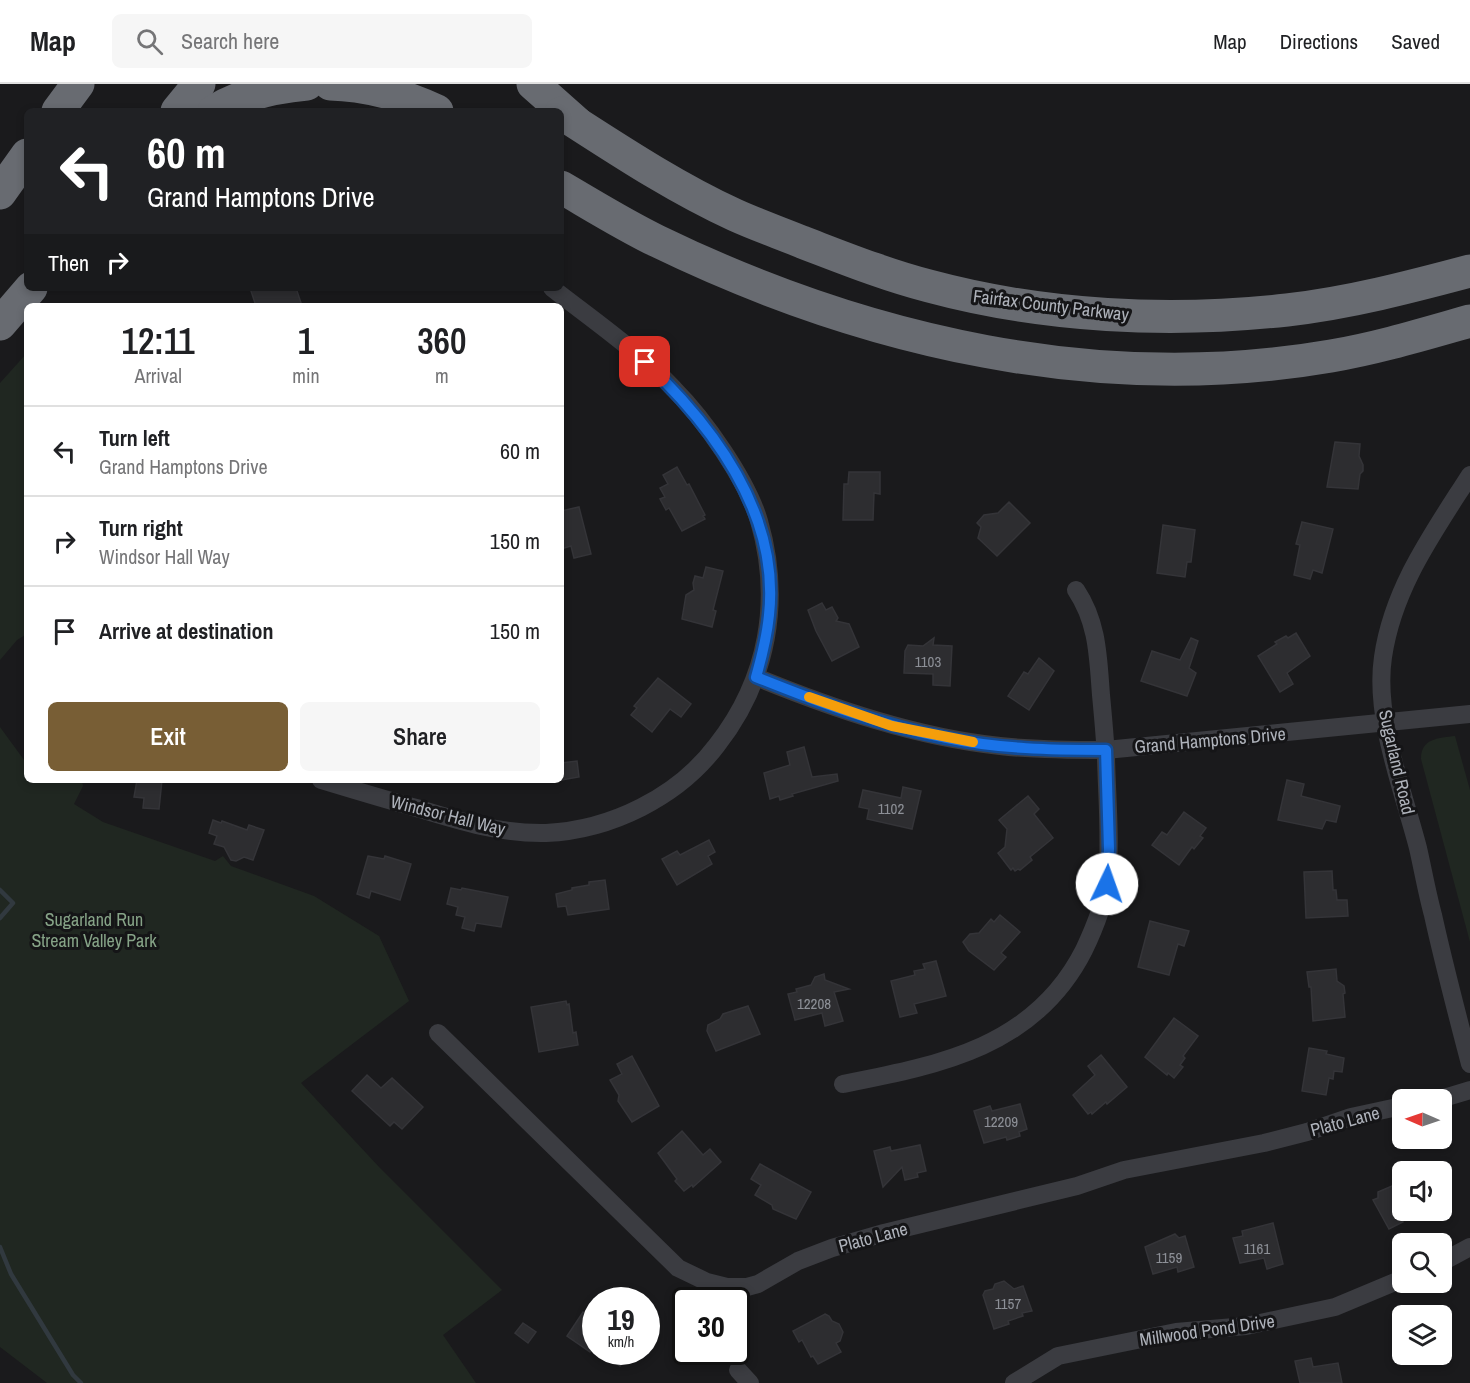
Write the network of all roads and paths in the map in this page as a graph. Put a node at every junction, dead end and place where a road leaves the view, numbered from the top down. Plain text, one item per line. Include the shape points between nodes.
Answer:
1 (78, 84) edge
2 (199, 84) edge
3 (307, 84) edge
4 (330, 84) edge
5 (424, 84) edge
6 (515, 84) edge
7 (533, 84) edge
8 (60, 108) edge
9 (179, 108) edge
10 (220, 108) edge
11 (429, 108) edge
12 (455, 108) edge
13 (554, 108) edge
14 (558, 108) edge
15 (565, 115) edge
16 (24, 159) edge
17 (564, 189) edge
18 (0, 193) edge
19 (1470, 272) edge
20 (28, 291) edge
21 (556, 291) edge
22 (1470, 321) edge
23 (0, 324) edge
24 (1470, 338) edge
25 (1375, 346) junction
26 (1470, 475) edge
27 (1076, 590) dead end
28 (756, 677) junction
29 (1470, 714) edge
30 (1385, 723) junction
31 (1106, 750) junction
32 (331, 783) edge
33 (438, 1033) dead end
34 (1470, 1064) edge
35 (843, 1084) dead end
36 (1470, 1090) edge
37 (1452, 1095) edge
38 (1392, 1108) edge
39 (1470, 1247) edge
40 (1452, 1257) edge
41 (1392, 1283) edge
42 (1014, 1383) edge

1 - 8 highway
2 - 9 highway
3 - 10 highway via 265,90
4 - 11 highway via 381,90
5 - 12 highway
6 - 13 highway, Fairfax County Parkway
7 - 14 highway
15 - 19 highway, Fairfax County Parkway via 619,151 734,214 884,272 1011,303 1125,315 1287,310 1384,293
16 - 18 highway
17 - 25 highway via 654,240 788,298 922,339 972,350 1081,364 1183,369 1287,362
20 - 23 highway
21 - 28 street, Windsor Hall Way via 674,389 723,450 743,486 758,518 770,580 767,634
22 - 25 highway
24 - 25 highway
26 - 30 street, Sugarland Road via 1419,554 1394,610 1383,659
27 - 31 street via 1091,617 1097,639
28 - 31 street, Grand Hamptons Drive via 892,726 948,739 1051,750
28 - 32 street, Windsor Hall Way via 732,727 693,771 645,805 590,826 544,833 479,826
29 - 30 street, Grand Hamptons Drive
30 - 31 street, Grand Hamptons Drive
30 - 34 street, Sugarland Road
31 - 35 street via 1107,884 1091,935 1060,988 1015,1029 962,1056
33 - 38 street, Plato Lane via 678,1268 727,1287 758,1284 798,1261 884,1233 1077,1186 1124,1170 1263,1143
36 - 37 street
39 - 40 street
41 - 42 street, Millwood Pond Drive via 1335,1307 1246,1326 1176,1332 1058,1356

